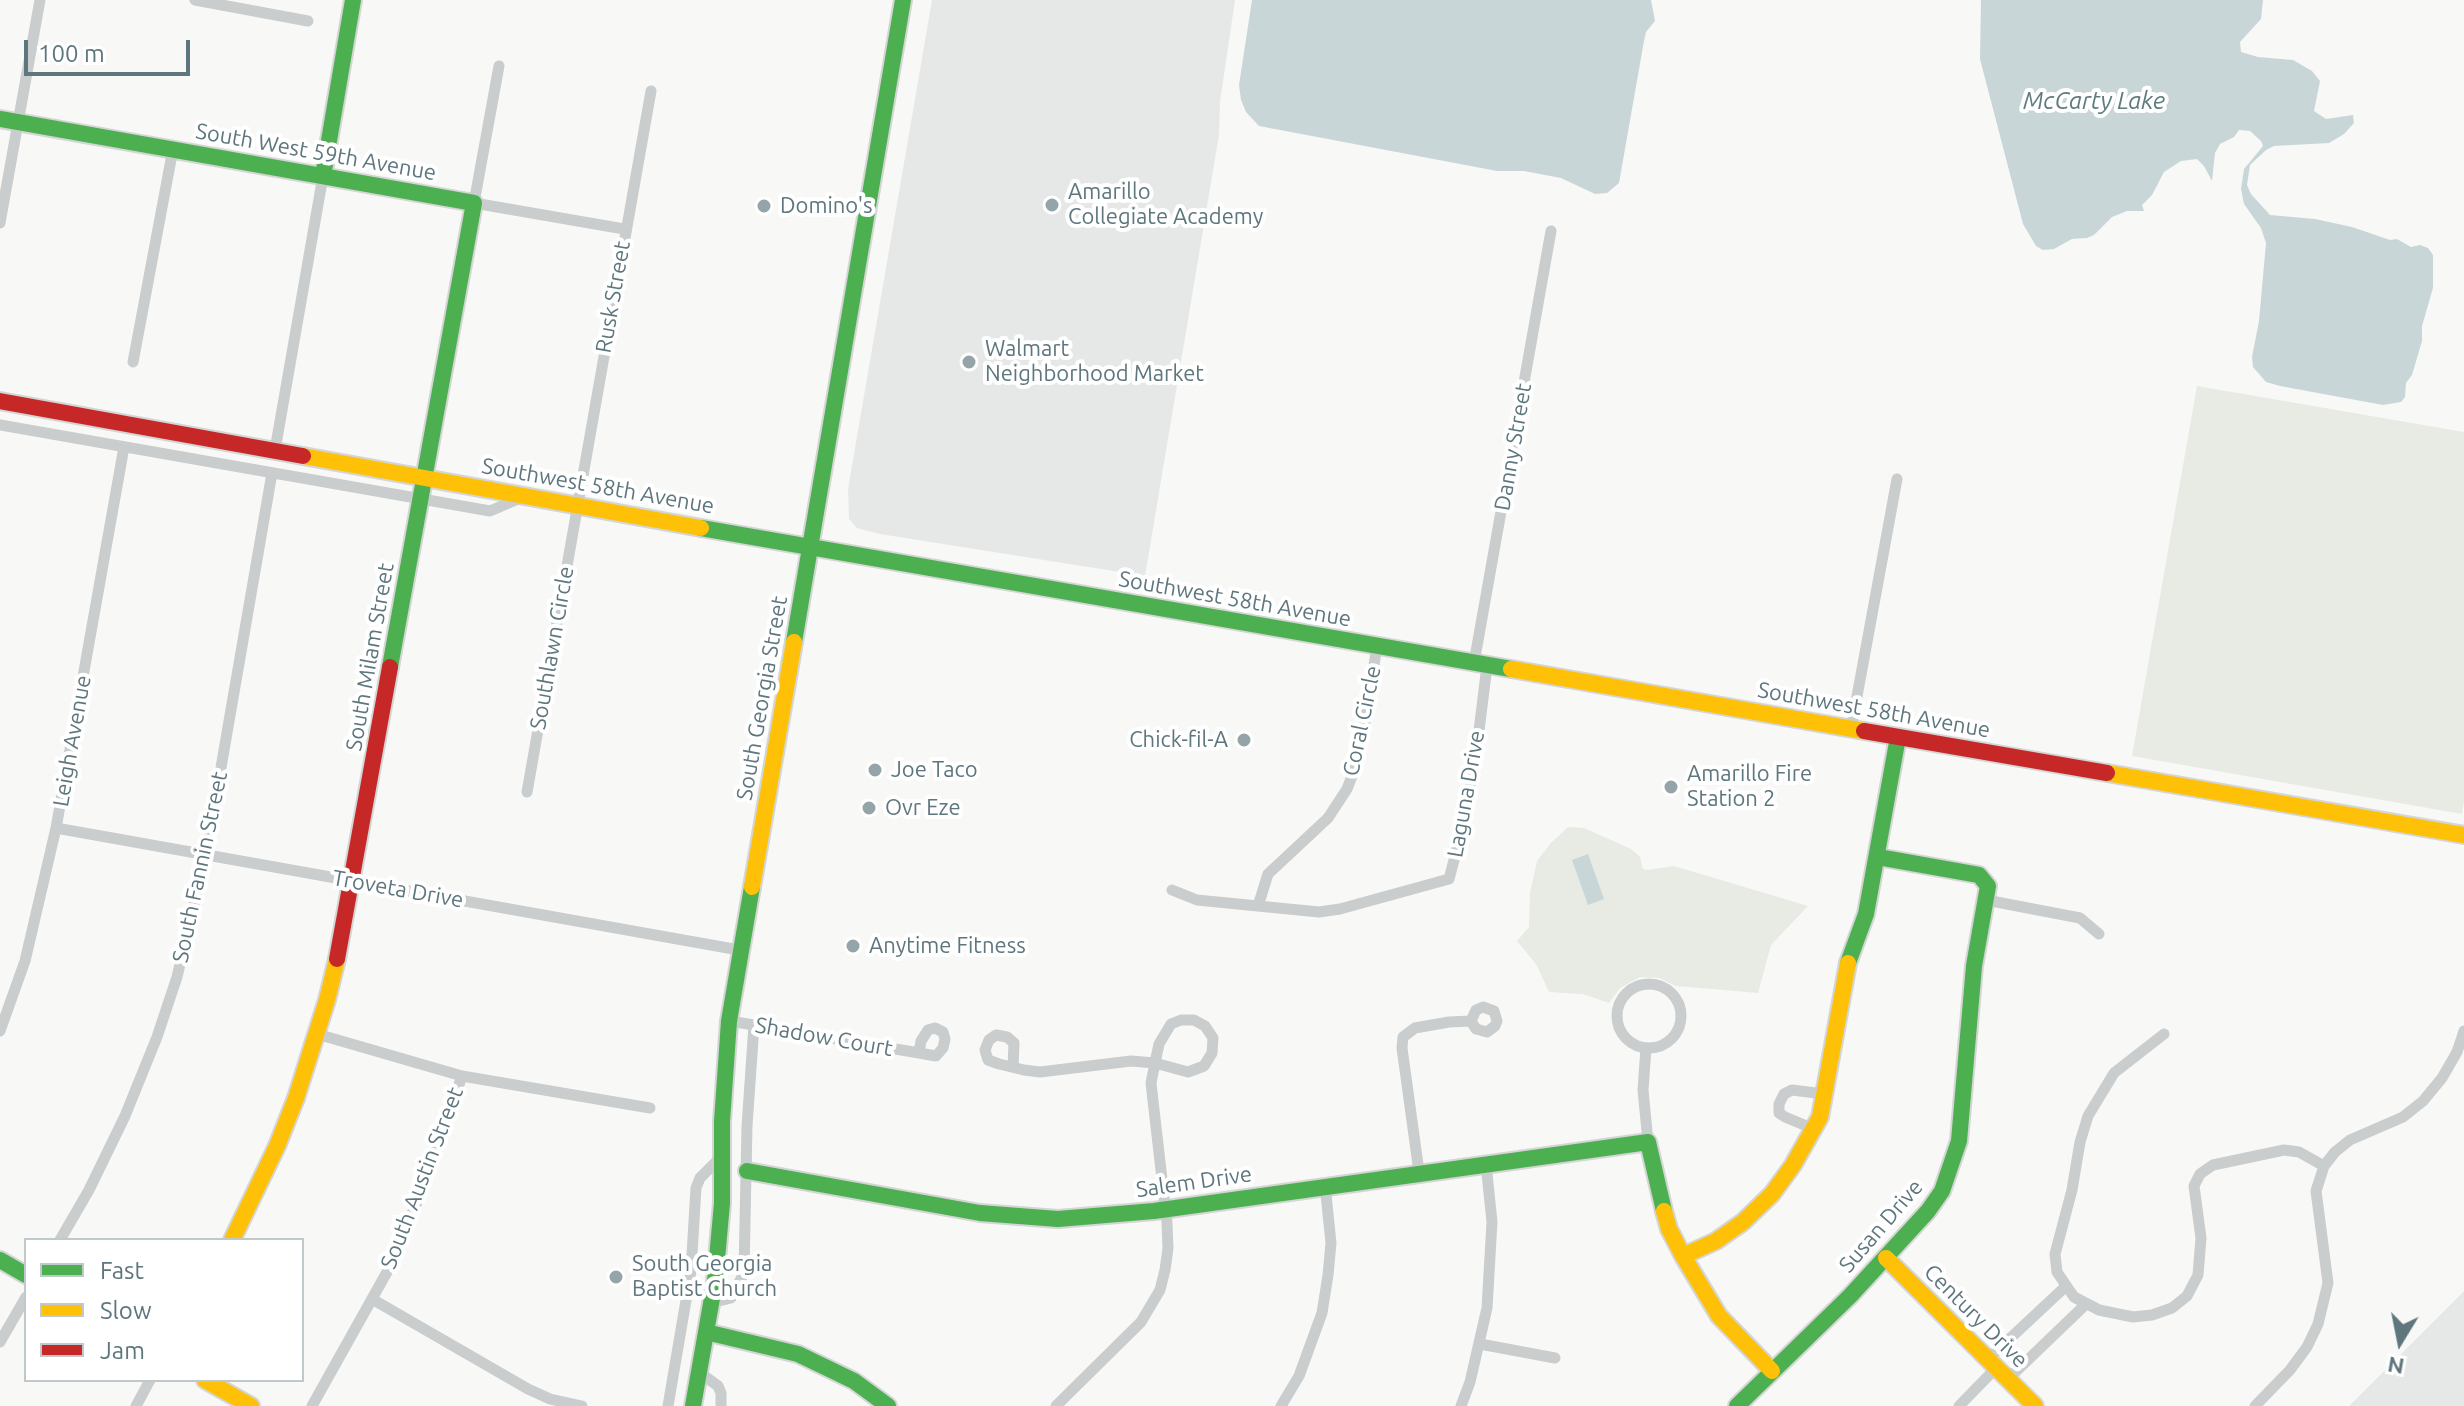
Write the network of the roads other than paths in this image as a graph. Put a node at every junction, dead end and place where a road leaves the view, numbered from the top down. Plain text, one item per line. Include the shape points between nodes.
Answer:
1 (40, 0) edge
2 (195, 0) edge
3 (353, 0) edge
4 (903, 0) edge
5 (308, 21) dead end
6 (499, 66) dead end
7 (651, 91) dead end
8 (0, 119) edge
9 (18, 122) junction
10 (173, 149) junction
11 (323, 176) junction
12 (474, 203) junction
13 (0, 223) edge
14 (624, 229) junction
15 (1551, 231) dead end
16 (133, 362) dead end
17 (0, 401) edge
18 (0, 425) edge
19 (124, 447) junction
20 (275, 450) junction
21 (272, 473) junction
22 (425, 477) junction
23 (1897, 479) dead end
24 (528, 495) junction
25 (420, 499) junction
26 (577, 504) junction
27 (811, 548) junction
28 (1377, 646) junction
29 (1481, 664) junction
30 (1851, 729) junction
31 (1898, 737) junction
32 (527, 792) dead end
33 (56, 828) junction
34 (2464, 835) edge
35 (206, 854) junction
36 (1878, 857) junction
37 (351, 881) junction
38 (1172, 890) dead end
39 (1987, 893) junction
40 (1258, 906) junction
41 (2099, 934) dead end
42 (739, 950) junction
43 (729, 1021) junction
44 (1471, 1021) dead end
45 (754, 1025) junction
46 (0, 1031) edge
47 (2464, 1031) edge
48 (317, 1034) junction
49 (2164, 1034) dead end
50 (1646, 1048) junction
51 (919, 1053) dead end
52 (1155, 1063) junction
53 (2449, 1066) junction
54 (1013, 1067) dead end
55 (2464, 1069) edge
56 (462, 1076) junction
57 (1824, 1094) junction
58 (650, 1108) dead end
59 (1814, 1129) junction
60 (1648, 1142) junction
61 (722, 1156) junction
62 (1486, 1164) junction
63 (2324, 1166) junction
64 (747, 1171) junction
65 (1419, 1172) junction
66 (1325, 1185) junction
67 (1166, 1209) junction
68 (61, 1238) edge
69 (233, 1238) edge
70 (1683, 1256) junction
71 (1886, 1258) junction
72 (0, 1260) edge
73 (24, 1274) edge
74 (2065, 1287) junction
75 (372, 1299) junction
76 (24, 1300) edge
77 (711, 1303) junction
78 (2085, 1305) junction
79 (706, 1332) junction
80 (0, 1342) edge
81 (1480, 1344) junction
82 (1555, 1358) dead end
83 (1998, 1368) junction
84 (1772, 1371) junction
85 (699, 1372) junction
86 (149, 1382) edge
87 (209, 1382) edge
88 (136, 1406) edge
89 (251, 1406) edge
90 (312, 1406) edge
91 (582, 1406) edge
92 (668, 1406) edge
93 (693, 1406) edge
94 (721, 1406) edge
95 (888, 1406) edge
96 (1056, 1406) edge
97 (1281, 1406) edge
98 (1461, 1406) edge
99 (1737, 1406) edge
100 (1959, 1406) edge
101 (2035, 1406) edge
102 (2255, 1406) edge

1 - 9 street
2 - 5 street
3 - 11 main road
4 - 27 main road, South Georgia Street
6 - 12 street, South Milam Street
7 - 14 street, Rusk Street
8 - 9 main road, South West 59th Avenue
9 - 10 main road, South West 59th Avenue
9 - 13 street
10 - 11 main road, South West 59th Avenue
10 - 16 street
11 - 12 main road, South West 59th Avenue
11 - 20 street
12 - 14 street, South West 59th Avenue
12 - 22 main road, South Milam Street
14 - 26 street, Rusk Street
15 - 29 street, Danny Street
17 - 20 main road, Southwest 58th Avenue
18 - 19 street
19 - 21 street
19 - 33 street, Leigh Avenue
20 - 22 main road, Southwest 58th Avenue
21 - 25 street
21 - 35 street, South Fannin Street
22 - 24 main road, Southwest 58th Avenue
22 - 25 main road, South Milam Street
23 - 30 street
24 - 25 street via 490,511
24 - 26 main road, Southwest 58th Avenue
25 - 37 main road, South Milam Street
26 - 27 main road, Southwest 58th Avenue
26 - 32 street, Southlawn Circle
27 - 28 main road, Southwest 58th Avenue
27 - 42 main road, South Georgia Street
28 - 29 main road, Southwest 58th Avenue
28 - 40 street, Coral Circle via 1357,763 1347,789 1328,818 1268,874
29 - 30 main road, Southwest 58th Avenue
29 - 40 street, Laguna Drive via 1476,755 1449,879 1319,912
30 - 31 main road, Southwest 58th Avenue
31 - 34 main road, Southwest 58th Avenue
31 - 36 main road
33 - 35 street, Troveta Drive
33 - 46 street, Leigh Avenue via 25,961
35 - 37 street, Troveta Drive
35 - 68 street, South Fannin Street via 157,1037 125,1116
36 - 39 main road via 1979,875
36 - 57 main road via 1866,914 1844,973
37 - 42 street, Troveta Drive
37 - 48 main road, South Milam Street
38 - 40 street, Laguna Drive via 1197,900
39 - 41 street via 2080,918
39 - 71 main road, Susan Drive via 1974,966 1959,1141 1942,1191
42 - 43 main road, South Georgia Street
43 - 45 street, Shadow Court
43 - 61 main road, South Georgia Street
44 - 65 street via 1415,1028 1403,1037
45 - 51 street, Shadow Court
45 - 64 street
47 - 53 street
48 - 56 street
48 - 69 main road, South Milam Street via 277,1146
49 - 74 street via 2114,1073 2088,1116 2055,1254
50 - 50 street via 1633,1044 1618,1023 1621,1002 1646,984 1672,993 1681,1018 1670,1041
50 - 60 street
52 - 52 street via 1188,1072 1204,1066 1213,1038 1194,1020 1171,1024
52 - 54 street via 1040,1072
52 - 67 street via 1151,1083
53 - 55 street
53 - 63 street via 2406,1115 2350,1140
56 - 58 street
56 - 75 street, South Austin Street via 423,1188
57 - 59 main road
57 - 59 street via 1792,1090 1779,1104 1779,1113
59 - 70 main road via 1772,1194 1716,1241
60 - 62 main road, Salem Drive
60 - 70 main road via 1669,1229
61 - 77 main road, South Georgia Street
61 - 92 street via 696,1188 691,1271
62 - 65 main road, Salem Drive
62 - 81 street via 1492,1259
63 - 78 street via 2284,1150 2213,1165 2194,1186 2201,1258 2187,1296 2172,1308 2133,1317
63 - 102 street via 2316,1191 2328,1283 2318,1324 2290,1370
64 - 67 main road, Salem Drive via 1021,1217 1083,1218
64 - 77 street via 744,1273 731,1298
65 - 66 main road, Salem Drive
66 - 67 main road, Salem Drive
66 - 97 street via 1331,1243 1322,1313 1299,1376
67 - 96 street via 1165,1270 1151,1307
70 - 84 main road via 1719,1316
71 - 83 main road, Century Drive
71 - 84 main road, Susan Drive
72 - 73 main road
74 - 78 street
74 - 83 street
75 - 90 street, South Austin Street
75 - 91 street via 528,1389
76 - 80 street
77 - 79 main road, South Georgia Street
78 - 83 street
79 - 85 main road, South Georgia Street
79 - 95 main road via 798,1354 854,1381
81 - 82 street
81 - 98 street
83 - 100 street
83 - 101 main road, Century Drive
84 - 99 main road, Susan Drive
85 - 93 main road, South Georgia Street
85 - 94 street via 718,1386
86 - 88 street
87 - 89 main road

